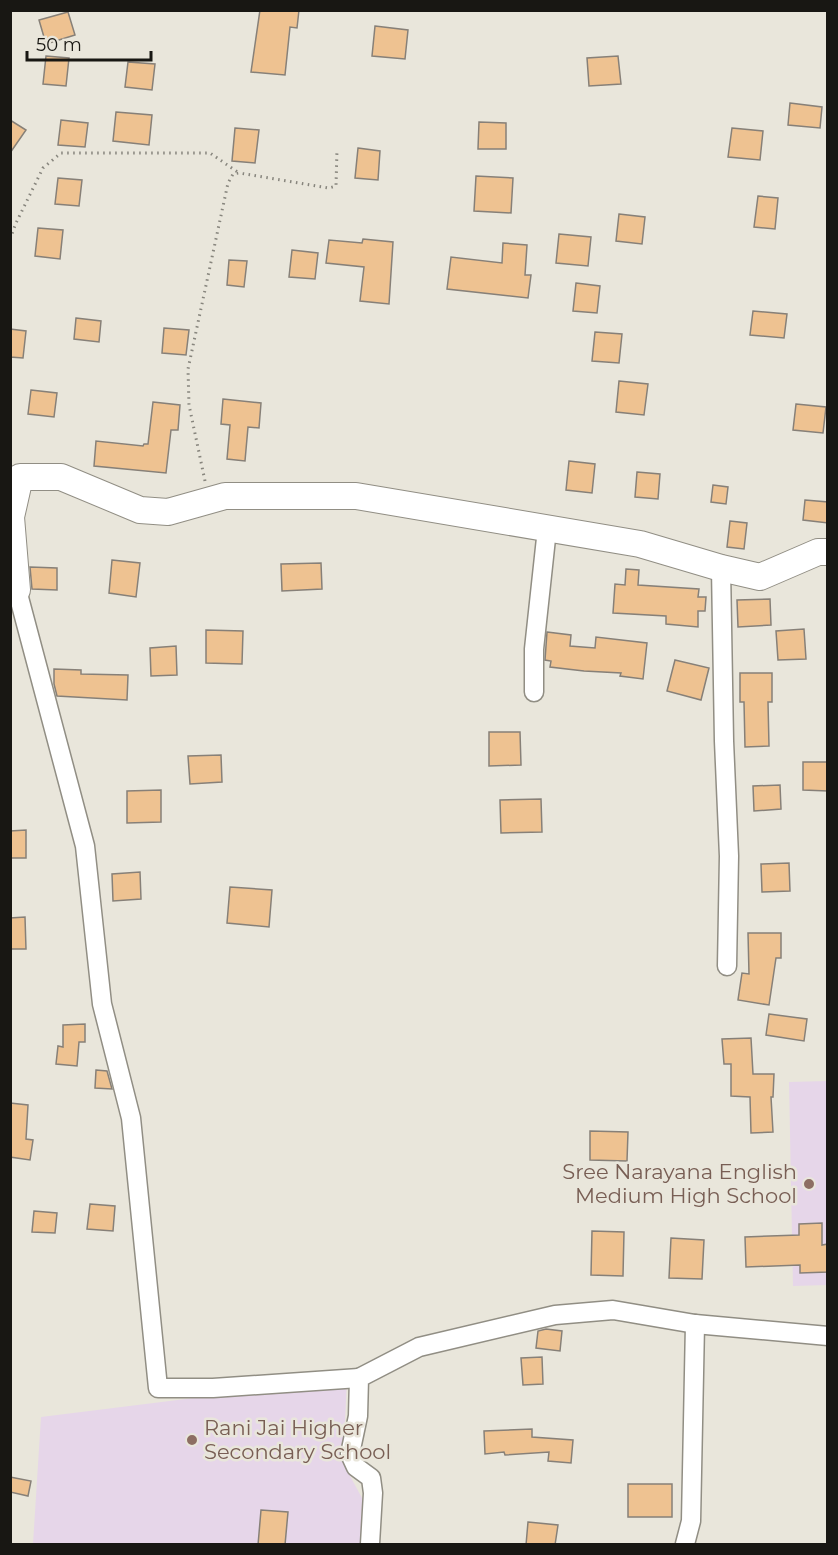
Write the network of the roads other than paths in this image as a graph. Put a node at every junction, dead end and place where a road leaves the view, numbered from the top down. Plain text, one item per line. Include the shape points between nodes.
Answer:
1 (15, 477) edge
2 (547, 529) junction
3 (828, 552) edge
4 (721, 568) junction
5 (14, 591) edge
6 (534, 692) dead end
7 (727, 966) dead end
8 (695, 1324) junction
9 (828, 1336) edge
10 (359, 1378) junction
11 (370, 1545) edge
12 (685, 1545) edge

1 - 2 street via 61,477 140,510 168,512 225,496 356,496
1 - 5 street via 11,517
2 - 4 street via 640,544
2 - 6 street via 534,649
3 - 4 street via 818,552 760,577
4 - 7 street via 729,856
5 - 10 street via 85,846 102,1004 131,1118 158,1388
8 - 9 street
8 - 10 street via 613,1310 555,1315 419,1347
8 - 12 street via 691,1521
10 - 11 street via 358,1416 350,1454 356,1467 371,1478

